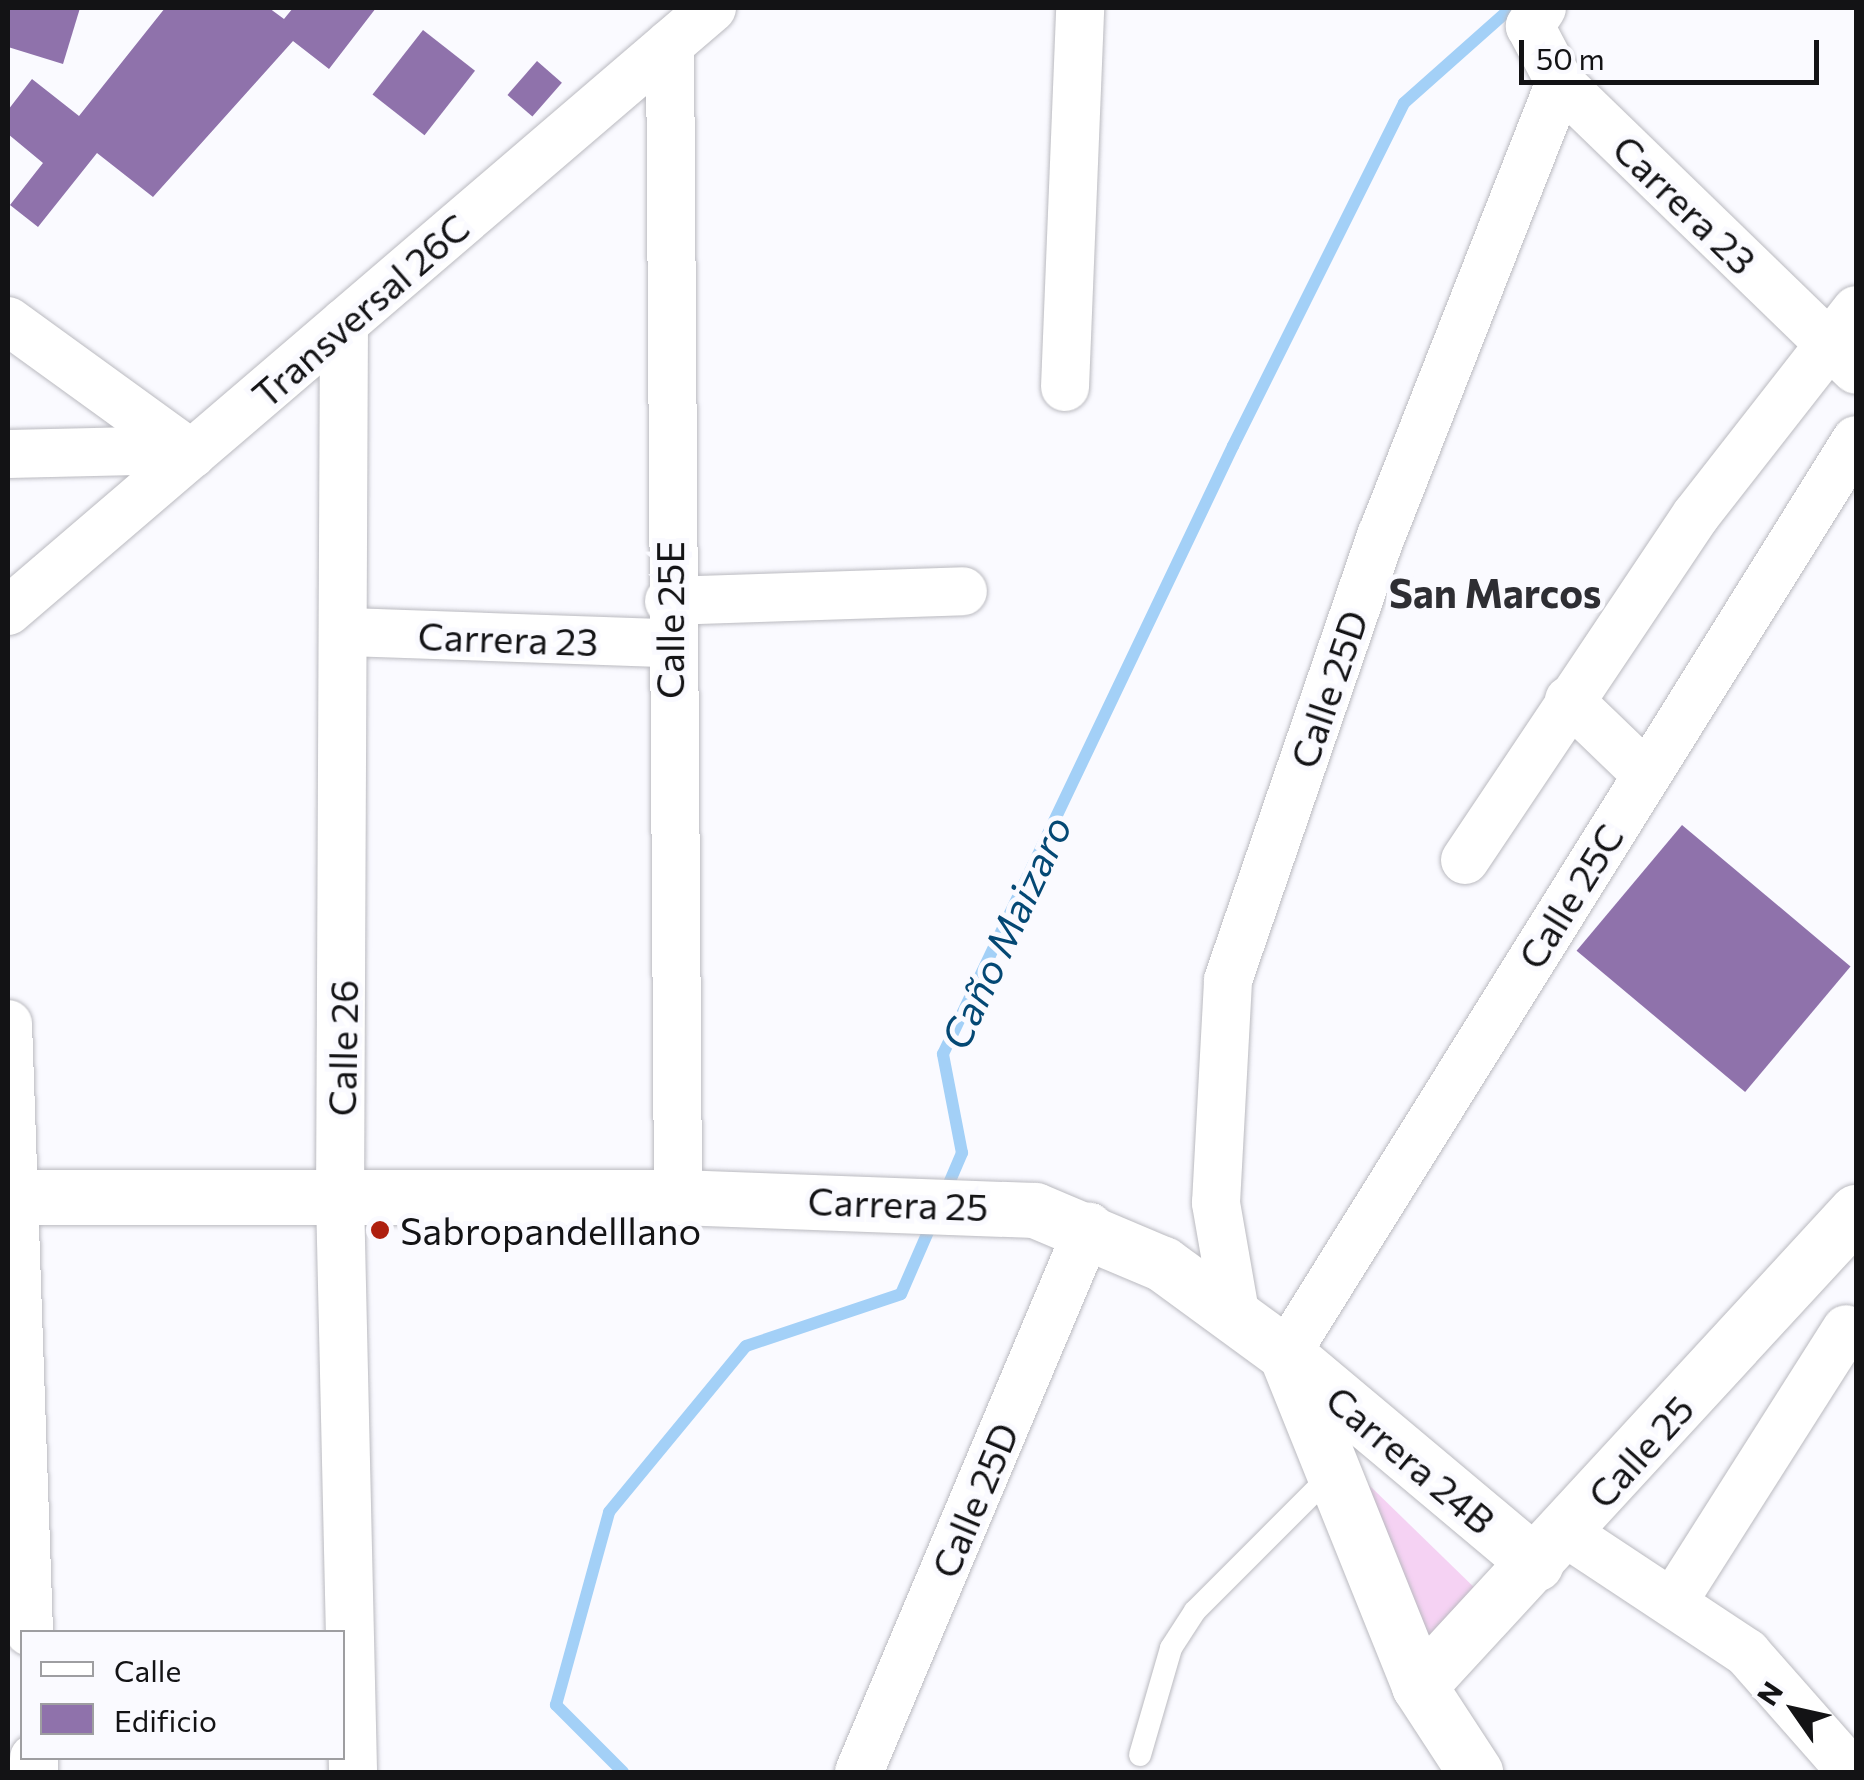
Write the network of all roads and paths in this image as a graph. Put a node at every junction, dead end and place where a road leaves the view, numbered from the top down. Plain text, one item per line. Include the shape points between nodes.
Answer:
1 (712, 8) edge
2 (1080, 8) edge
3 (1536, 17) edge
4 (670, 44) junction
5 (1560, 84) junction
6 (8, 321) edge
7 (344, 323) junction
8 (1847, 340) edge
9 (1066, 387) dead end
10 (1856, 440) edge
11 (186, 452) junction
12 (8, 454) edge
13 (962, 591) dead end
14 (8, 611) edge
15 (668, 622) junction
16 (348, 632) junction
17 (1569, 700) junction
18 (1646, 774) junction
19 (1464, 860) dead end
20 (8, 1024) edge
21 (10, 1197) edge
22 (340, 1197) junction
23 (678, 1197) junction
24 (1856, 1212) edge
25 (1089, 1227) junction
26 (1787, 1287) junction
27 (1236, 1318) junction
28 (1852, 1332) edge
29 (1286, 1354) junction
30 (1333, 1472) junction
31 (1551, 1549) junction
32 (1673, 1602) junction
33 (29, 1630) edge
34 (1419, 1686) junction
35 (1140, 1756) dead end
36 (352, 1772) edge
37 (859, 1772) edge
38 (1475, 1772) edge
39 (1852, 1772) edge

1 - 4 street, Transversal 26C
2 - 9 street
3 - 5 street, Carrera 23
4 - 7 street, Transversal 26C
4 - 15 street, Calle 25E
5 - 8 street, Carrera 23
5 - 27 street, Calle 25D via 1382,534 1228,980 1216,1203
6 - 11 street
7 - 11 street, Transversal 26C
7 - 16 street, Calle 26
8 - 17 street
10 - 18 street, Calle 25C
11 - 12 street
11 - 14 street, Transversal 26C
13 - 15 street, Carrera 23
15 - 16 street, Carrera 23
15 - 23 street, Calle 25E
16 - 22 street, Calle 26
17 - 18 street
17 - 19 street
18 - 29 street, Calle 25C
20 - 21 street
21 - 22 street, Carrera 25
21 - 33 street
22 - 23 street, Carrera 25
22 - 36 street, Calle 26
23 - 25 street, Carrera 25 via 969,1202
24 - 26 street, Calle 25
25 - 27 street, Carrera 25 via 1162,1264
25 - 37 street, Calle 25D
26 - 28 street
26 - 31 street, Calle 25
27 - 29 street, Carrera 25
28 - 32 street
29 - 30 street
29 - 31 street, Carrera 24B
30 - 34 street
30 - 35 lane via 1195,1610 1170,1648
31 - 32 street, Carrera 24B
31 - 34 street, Calle 25
32 - 39 street, Carrera 24B via 1781,1684
34 - 38 street

